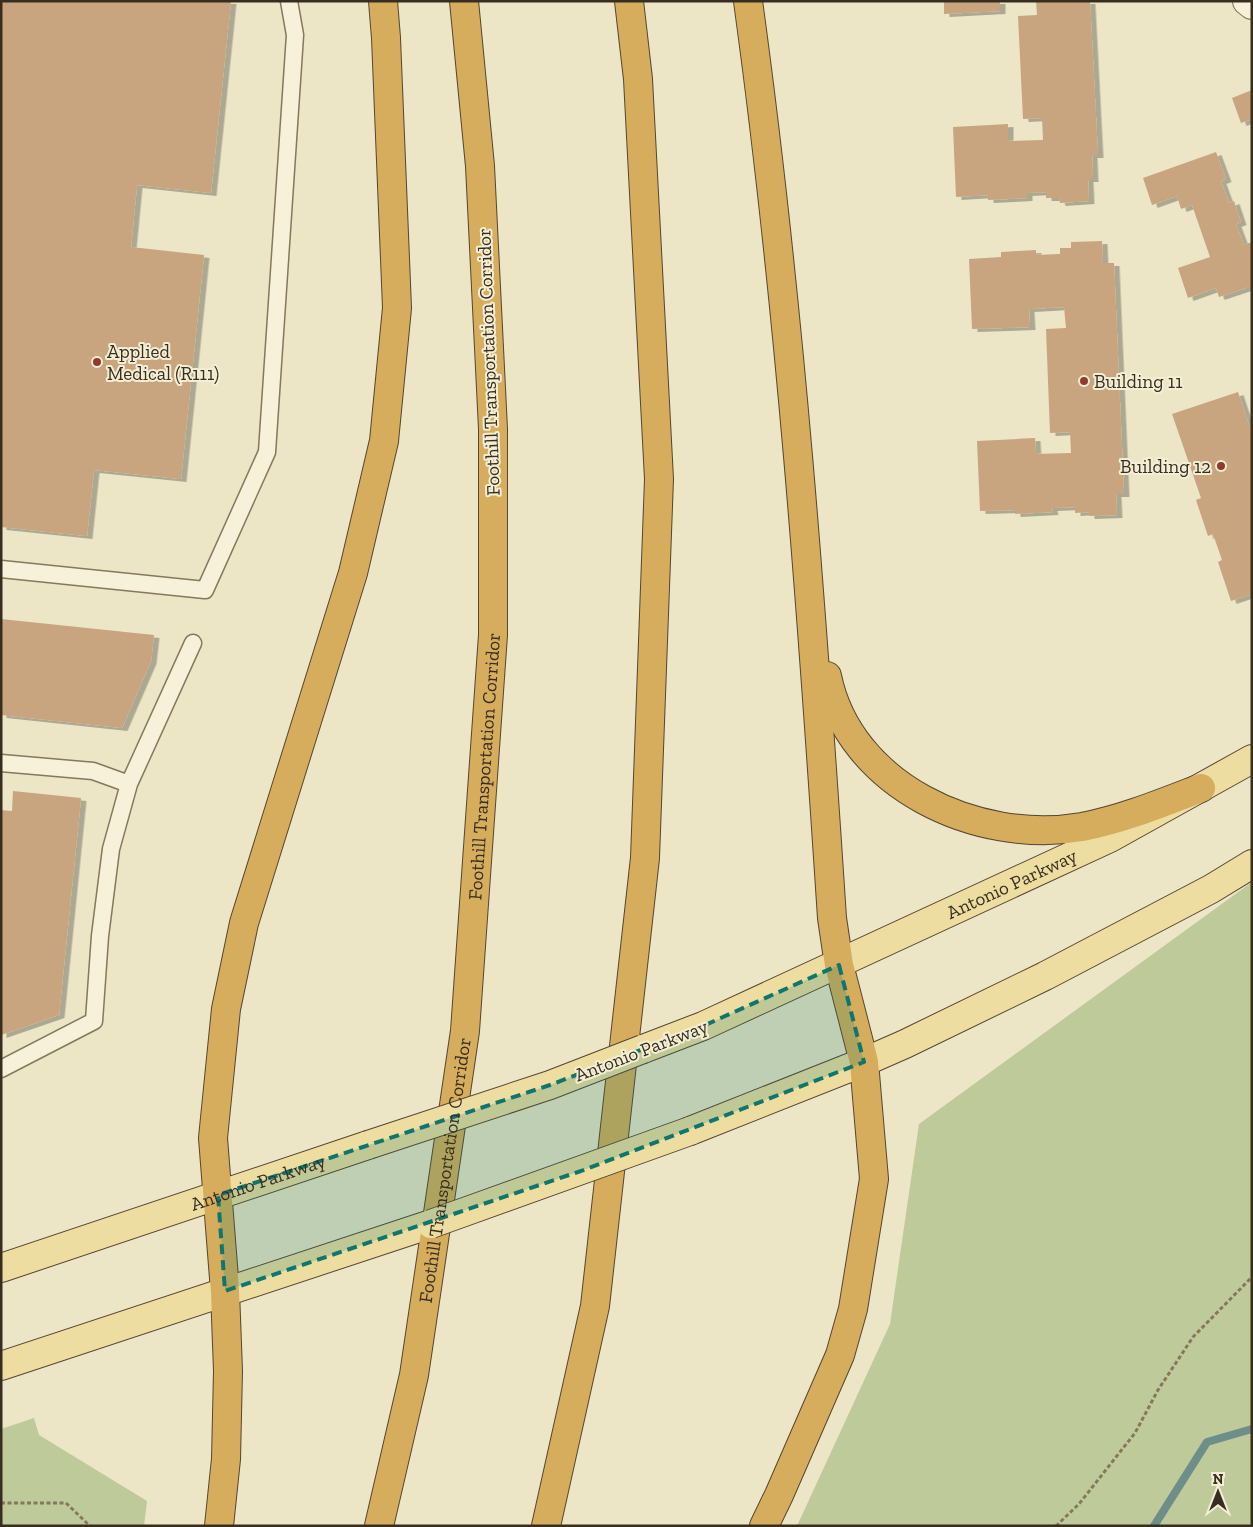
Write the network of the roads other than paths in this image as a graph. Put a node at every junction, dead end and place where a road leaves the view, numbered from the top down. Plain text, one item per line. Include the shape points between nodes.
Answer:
1 (289, 1) edge
2 (383, 1) edge
3 (464, 1) edge
4 (629, 1) edge
5 (748, 1) edge
6 (1248, 1) edge
7 (1252, 6) edge
8 (1, 569) edge
9 (811, 599) junction
10 (193, 644) dead end
11 (1252, 760) edge
12 (1, 763) edge
13 (129, 784) junction
14 (1200, 788) junction
15 (1252, 864) edge
16 (839, 964) junction
17 (864, 1062) junction
18 (1, 1069) edge
19 (218, 1195) junction
20 (1, 1268) edge
21 (226, 1291) junction
22 (1, 1366) edge
23 (219, 1526) edge
24 (379, 1526) edge
25 (546, 1526) edge
26 (764, 1526) edge

1 - 8 lane via 295,35 267,452 205,590
2 - 19 highway via 397,308 384,441 353,573 244,922 226,1009 213,1138
3 - 24 highway, Foothill Transportation Corridor via 480,166 492,410 493,635 465,1031 414,1375
4 - 25 highway via 638,79 659,479 646,858 595,1306
5 - 9 highway
6 - 7 street
9 - 14 highway via 829,689 838,713 871,762 896,784 922,800 981,820 1014,828 1042,830 1081,827 1127,816
9 - 16 highway via 832,918
10 - 13 lane
11 - 14 main road, Antonio Parkway
12 - 13 lane via 93,771
13 - 18 lane via 111,849 94,1021
14 - 16 main road, Antonio Parkway via 1110,838
15 - 17 main road via 1045,976
16 - 17 highway
16 - 19 main road, Antonio Parkway, bridge via 704,1026 550,1085
17 - 21 main road, bridge via 690,1131 353,1250
17 - 26 highway via 874,1179 853,1309 840,1355
19 - 20 main road, Antonio Parkway
19 - 21 highway
21 - 22 main road
21 - 23 highway via 226,1460

